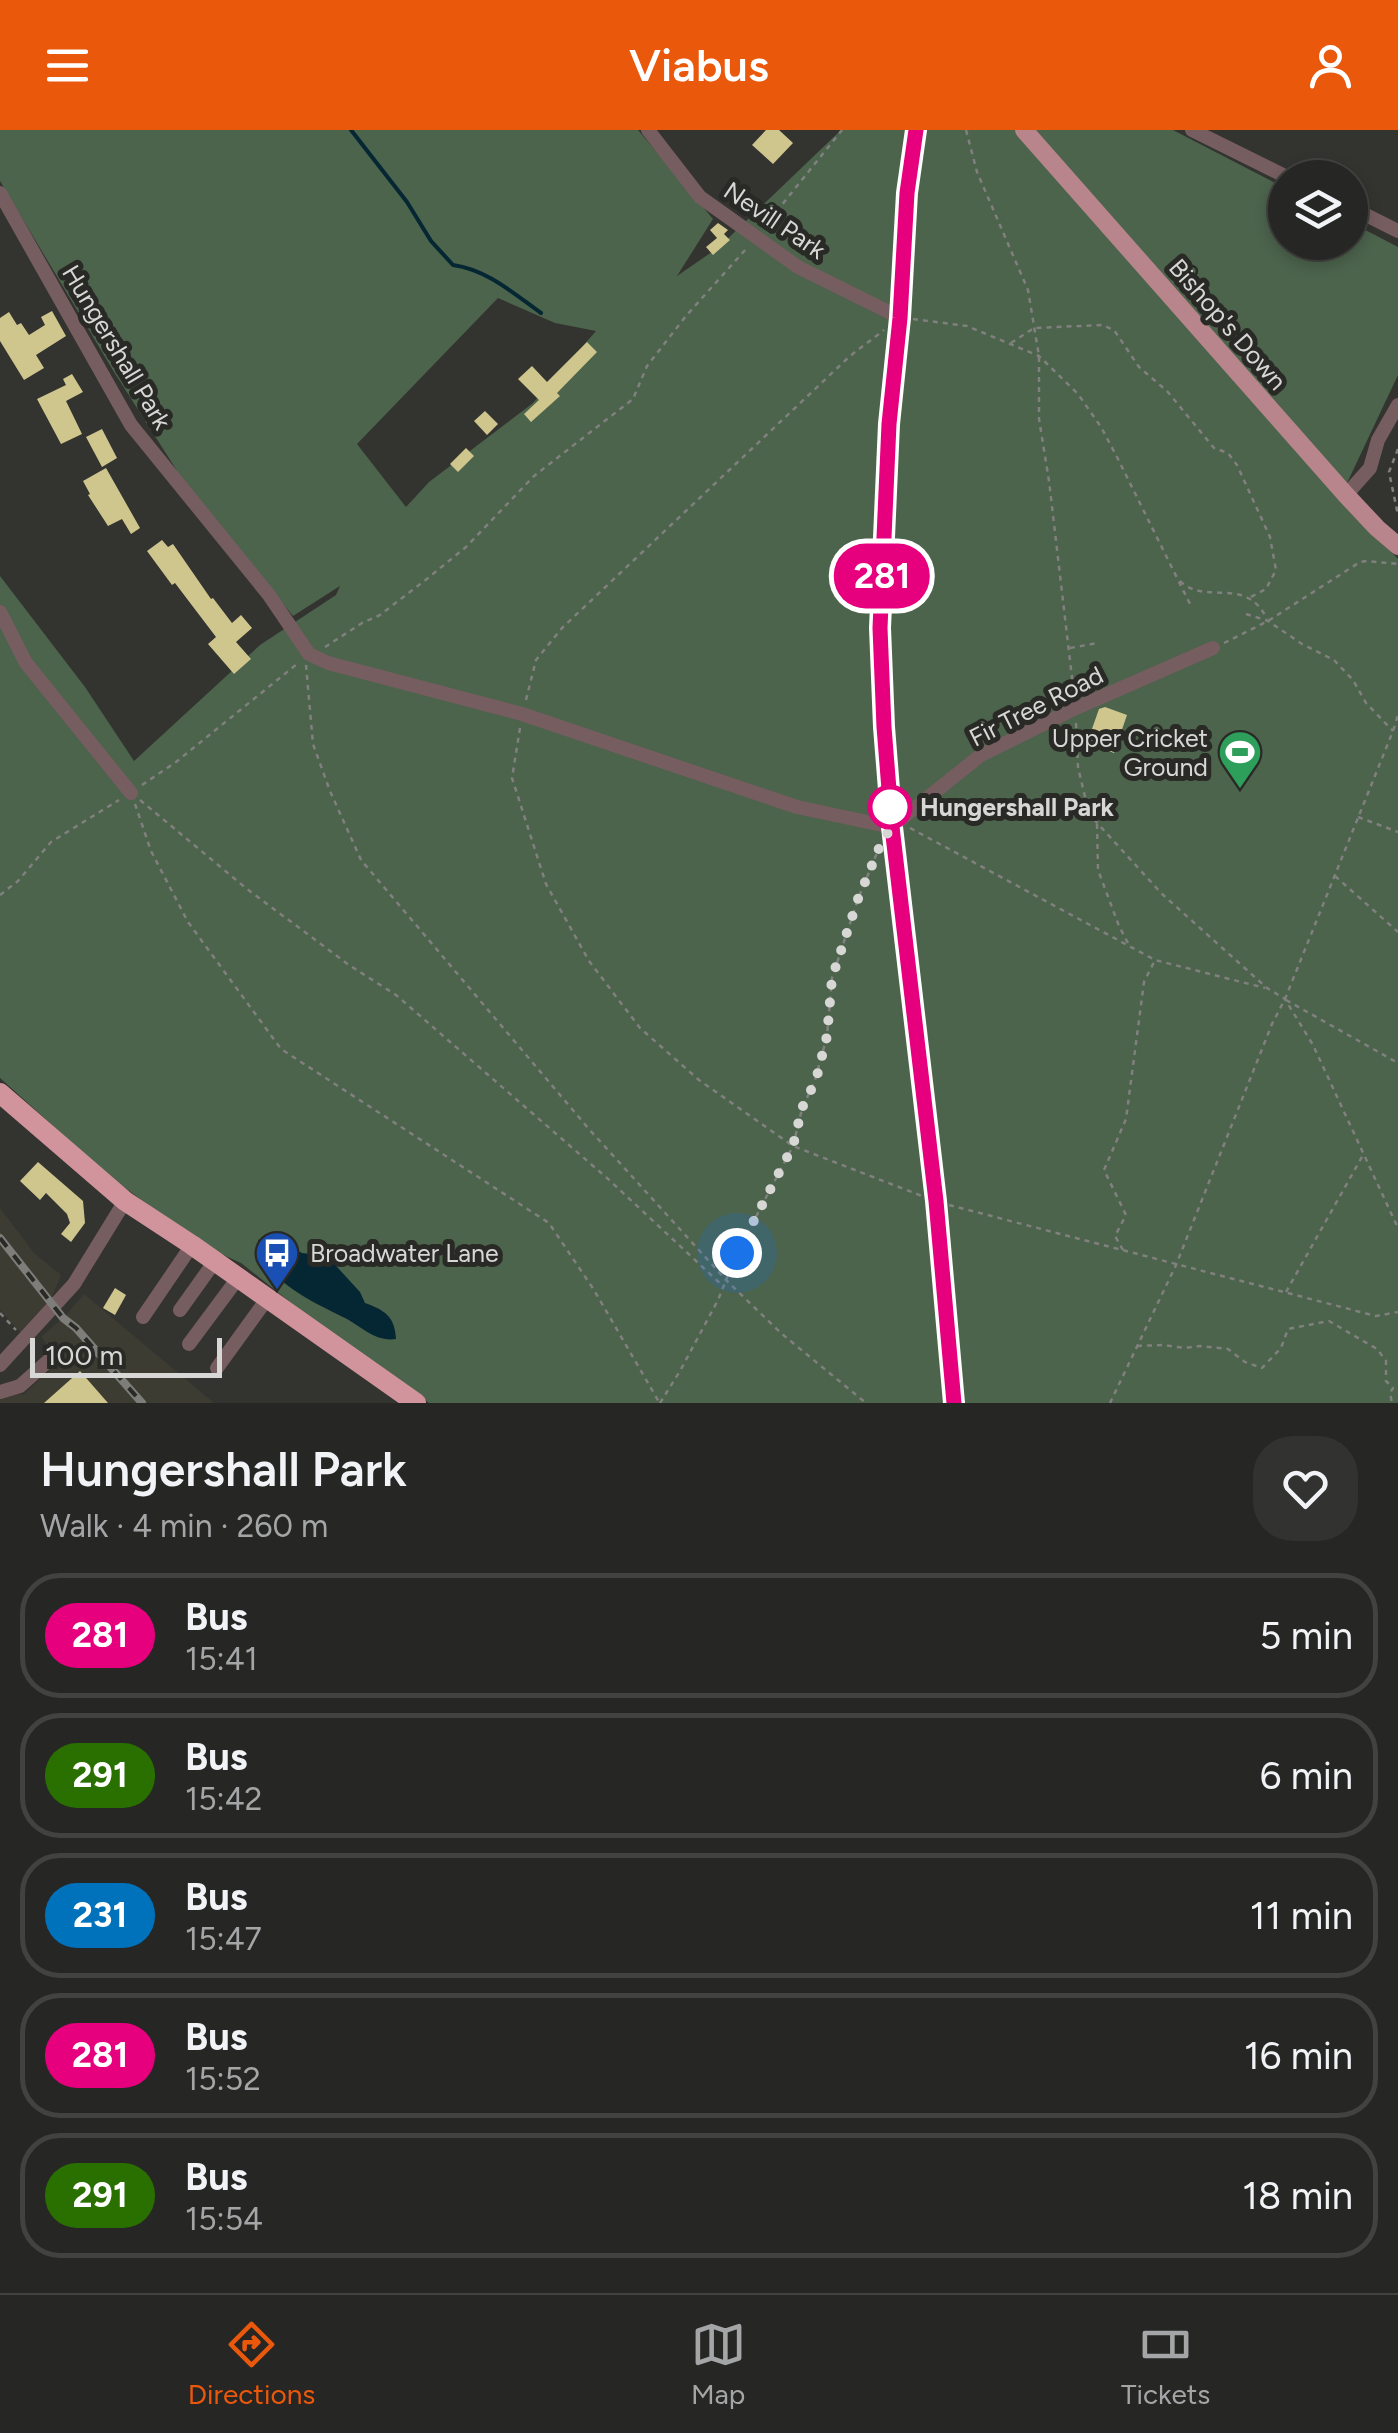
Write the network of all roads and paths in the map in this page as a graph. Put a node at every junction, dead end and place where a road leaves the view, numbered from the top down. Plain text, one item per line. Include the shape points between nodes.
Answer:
1 (648, 130) edge
2 (842, 130) edge
3 (916, 130) edge
4 (966, 130) edge
5 (1024, 130) edge
6 (1192, 130) edge
7 (1268, 168) edge
8 (0, 193) edge
9 (1368, 216) edge
10 (1398, 230) edge
11 (756, 237) junction
12 (900, 318) junction
13 (1034, 328) junction
14 (1009, 344) junction
15 (1038, 356) junction
16 (1398, 405) edge
17 (1398, 449) edge
18 (1346, 495) junction
19 (1398, 515) edge
20 (1398, 546) edge
21 (1398, 564) edge
22 (1176, 576) junction
23 (1249, 598) dead end
24 (1191, 606) dead end
25 (0, 612) edge
26 (1246, 614) dead end
27 (1268, 620) junction
28 (1098, 643) dead end
29 (1069, 648) junction
30 (1213, 648) joint
31 (309, 654) junction
32 (1076, 708) junction
33 (1398, 715) edge
34 (1393, 731) junction
35 (1398, 735) edge
36 (131, 793) junction
37 (1358, 817) junction
38 (1097, 823) junction
39 (892, 827) junction
40 (1398, 832) edge
41 (1334, 874) junction
42 (0, 895) edge
43 (1398, 932) edge
44 (1130, 947) junction
45 (1154, 960) junction
46 (1267, 988) junction
47 (1284, 999) junction
48 (1398, 1063) edge
49 (0, 1093) edge
50 (1364, 1154) junction
51 (125, 1201) junction
52 (936, 1201) junction
53 (1398, 1228) edge
54 (192, 1245) junction
55 (1124, 1251) junction
56 (215, 1262) junction
57 (1176, 1265) junction
58 (238, 1278) junction
59 (726, 1284) junction
60 (1285, 1293) junction
61 (268, 1299) junction
62 (180, 1310) dead end
63 (1398, 1312) edge
64 (0, 1313) edge
65 (143, 1317) dead end
66 (23, 1339) junction
67 (189, 1344) dead end
68 (1137, 1346) junction
69 (56, 1354) dead end
70 (0, 1365) edge
71 (217, 1368) dead end
72 (0, 1392) edge
73 (406, 1400) edge
74 (660, 1403) edge
75 (866, 1403) edge
76 (954, 1403) edge
77 (1110, 1403) edge
78 (1392, 1403) edge

1 - 11 street, Nevill Park via 700,197
2 - 11 path
3 - 12 street
4 - 13 path via 1028,290
5 - 18 main road, Bishop's Down
6 - 7 street
8 - 31 street, Hungershall Park via 131,425
9 - 10 street
11 - 12 street, Nevill Park
11 - 31 path via 657,353 633,398 534,476 428,578 380,615
12 - 14 path via 967,326
12 - 39 street via 880,628
13 - 14 path
13 - 15 path
13 - 23 path via 1114,330 1139,367 1237,465 1270,537 1276,570 1266,589
14 - 15 path
15 - 22 path via 1078,394 1101,428
15 - 29 path via 1039,419
16 - 18 street via 1370,468
17 - 19 path via 1389,472
18 - 20 main road, Bishop's Down
21 - 27 path via 1360,562
22 - 24 path
22 - 27 path via 1188,588 1242,594
25 - 36 street via 26,664
26 - 27 path
27 - 30 path
27 - 34 path via 1334,660
28 - 29 path
29 - 32 path
30 - 32 street, Fir Tree Road
31 - 36 path
31 - 39 street via 522,714 797,808
31 - 59 path via 313,744 361,860
32 - 38 path via 1078,767
32 - 39 street, Fir Tree Road via 982,756
33 - 34 path
34 - 35 path
34 - 37 path
36 - 42 path via 51,842
36 - 59 path via 247,889 396,995
36 - 74 path via 151,851 188,922 281,1049 549,1224
37 - 40 path
37 - 41 path
38 - 44 path via 1098,870
38 - 46 path via 1162,894
39 - 44 path via 913,828
39 - 52 street
39 - 59 path via 858,899 832,978 827,1036 793,1146
41 - 43 path
41 - 47 path
44 - 45 path
45 - 46 path
45 - 55 path via 1144,982 1126,1119 1104,1170 1126,1215 1115,1236
46 - 47 path
47 - 48 path
47 - 50 path
47 - 57 path
49 - 51 highway
50 - 53 path
50 - 60 path
51 - 54 highway
51 - 66 street via 74,1284
52 - 55 path
52 - 76 street
54 - 56 highway
54 - 65 street
55 - 57 path
56 - 58 highway
56 - 62 street
57 - 60 path
57 - 68 path
58 - 61 highway
58 - 67 street
59 - 74 path
59 - 75 path
60 - 63 path via 1376,1316
61 - 71 street
61 - 73 highway
64 - 66 path
66 - 70 street
68 - 77 path
68 - 78 path via 1228,1349 1262,1368 1288,1329 1329,1320 1377,1349 1386,1361
69 - 72 street via 20,1386

